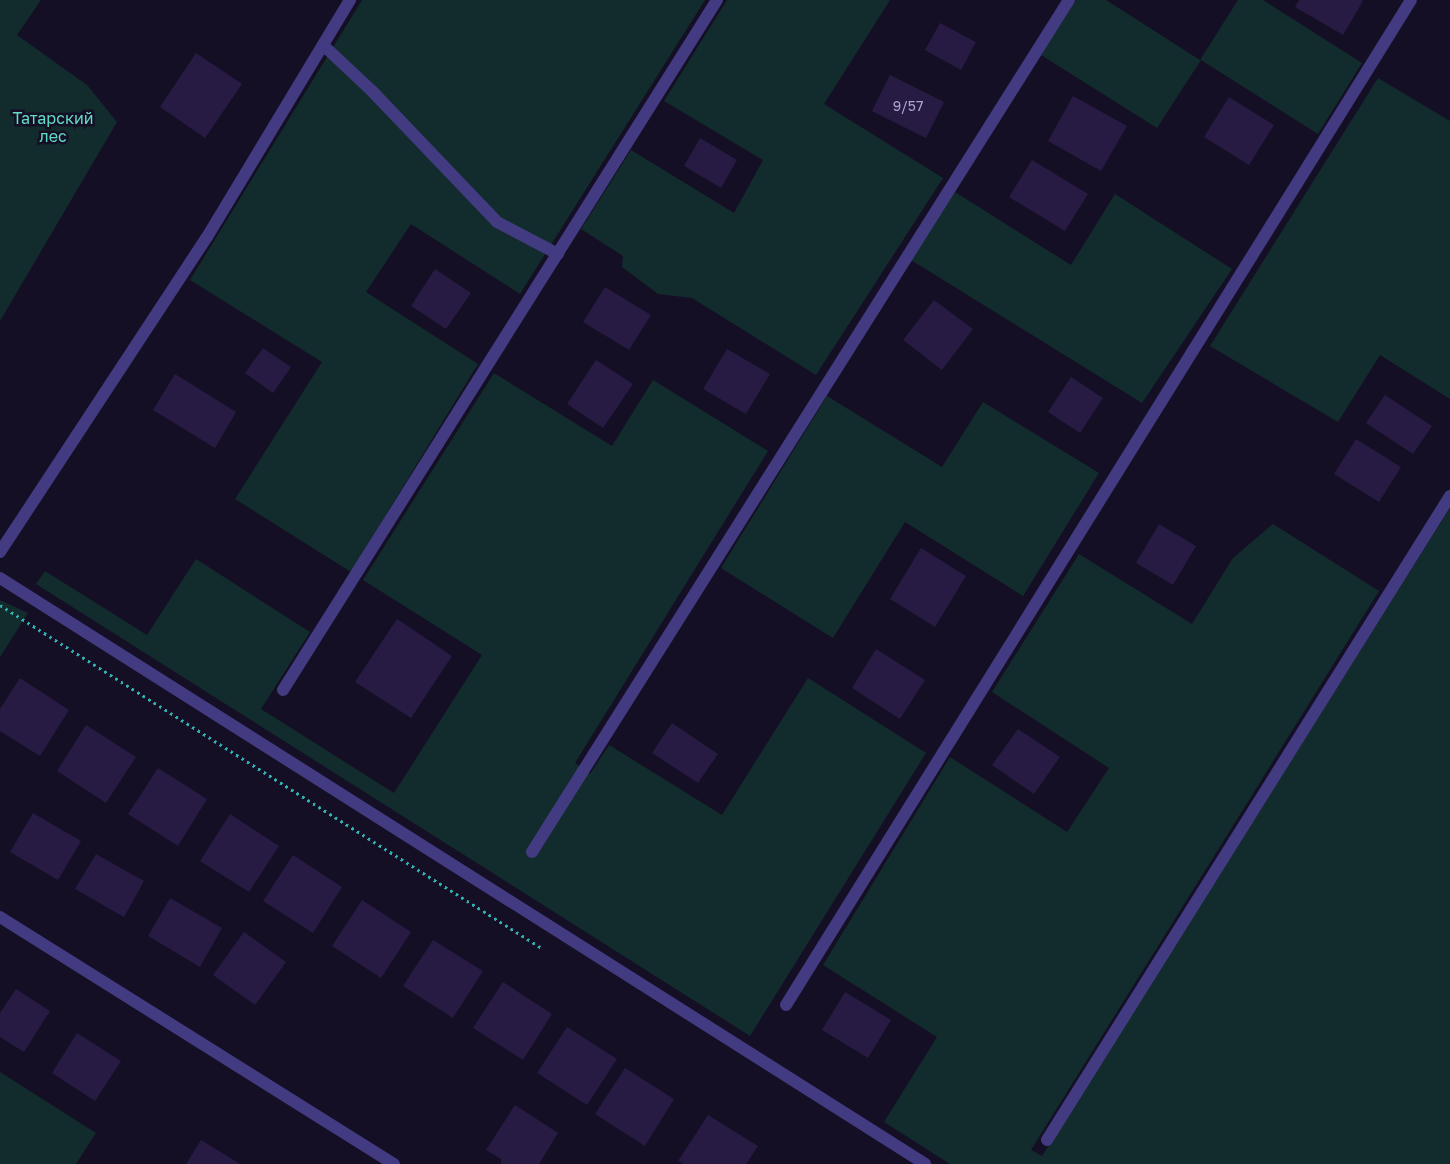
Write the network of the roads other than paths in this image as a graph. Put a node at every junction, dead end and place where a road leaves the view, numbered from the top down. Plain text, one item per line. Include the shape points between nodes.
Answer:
1 (350, 0) edge
2 (717, 0) edge
3 (1069, 0) edge
4 (1411, 0) edge
5 (323, 45) junction
6 (558, 254) junction
7 (1450, 496) edge
8 (0, 552) edge
9 (0, 578) edge
10 (283, 690) dead end
11 (532, 852) dead end
12 (0, 917) edge
13 (786, 1004) dead end
14 (1047, 1140) dead end
15 (394, 1164) edge
16 (925, 1164) edge

1 - 5 street
2 - 6 street
3 - 11 street
4 - 13 street
5 - 6 street via 372,91 497,222
5 - 8 street via 207,237
6 - 10 street
7 - 14 street
9 - 16 street
12 - 15 street

